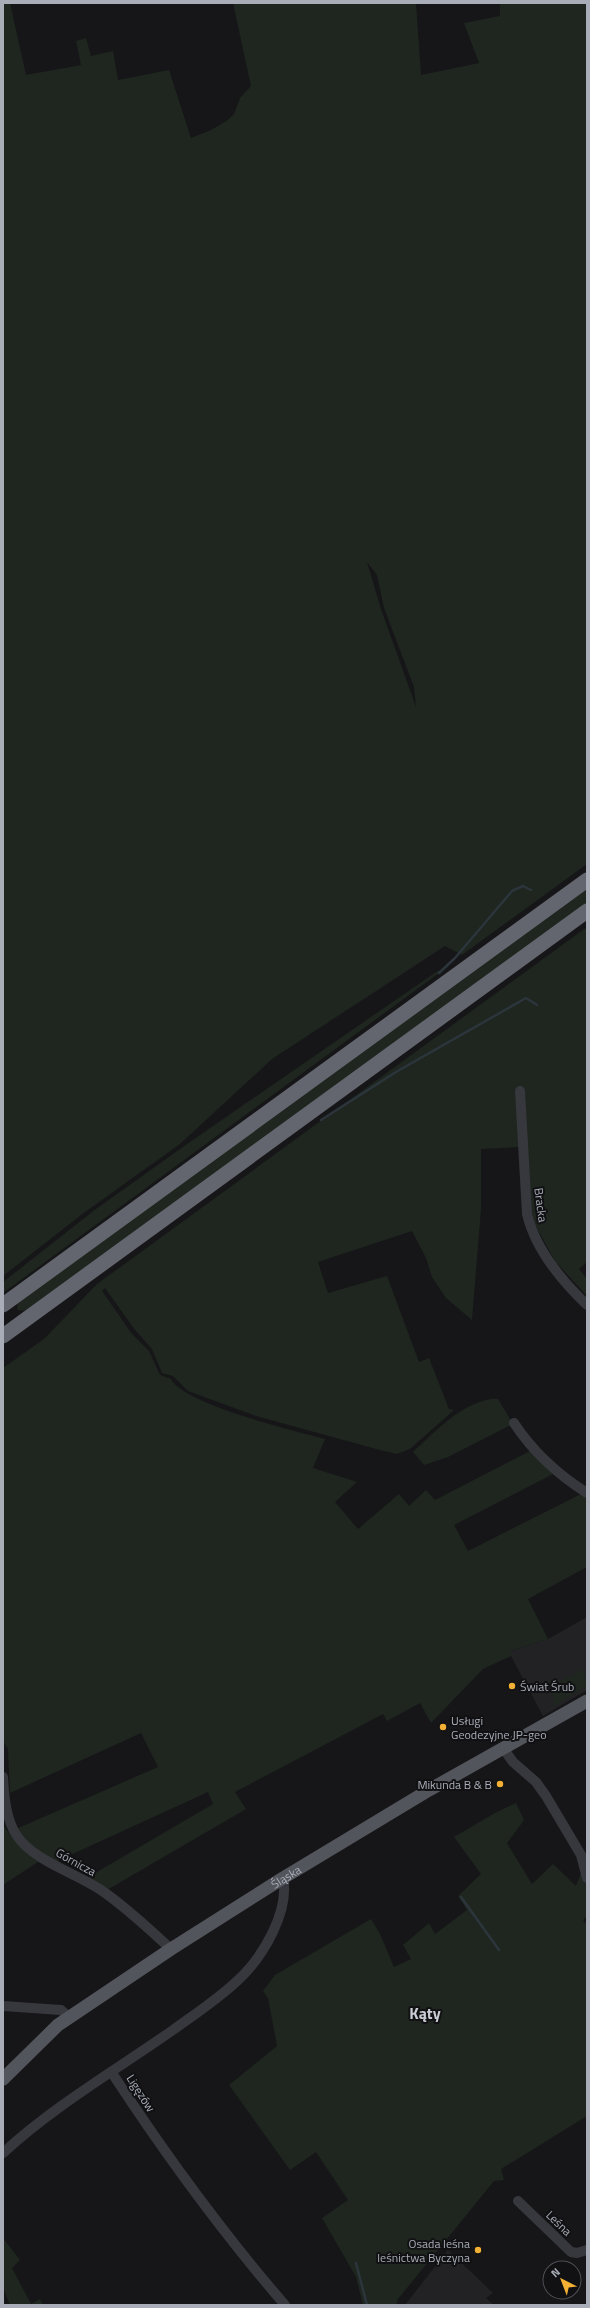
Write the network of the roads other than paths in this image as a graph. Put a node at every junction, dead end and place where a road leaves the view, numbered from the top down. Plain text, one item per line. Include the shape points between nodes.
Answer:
1 (587, 880) edge
2 (587, 911) edge
3 (520, 1091) dead end
4 (3, 1305) edge
5 (587, 1305) edge
6 (3, 1336) edge
7 (514, 1423) dead end
8 (587, 1493) edge
9 (587, 1701) edge
10 (503, 1748) junction
11 (3, 1777) edge
12 (283, 1878) junction
13 (587, 1878) edge
14 (170, 1949) junction
15 (3, 2006) edge
16 (69, 2017) junction
17 (112, 2073) junction
18 (3, 2079) edge
19 (3, 2153) edge
20 (518, 2201) dead end
21 (587, 2250) edge
22 (285, 2305) edge

1 - 4 highway
2 - 6 highway
3 - 5 street, Bracka via 529,1225 566,1283
7 - 8 street via 526,1441 558,1474
9 - 10 main road, Śląska
10 - 12 main road, Śląska
10 - 13 street via 546,1796 581,1855
11 - 14 street, Górnicza via 10,1820 21,1841 43,1858 100,1890
12 - 14 main road, Śląska
12 - 17 street, Ligęzów via 280,1912 270,1936 239,1980
14 - 16 main road, Śląska
15 - 16 street via 61,2010
16 - 18 main road, Śląska via 44,2037
17 - 19 street via 18,2138
17 - 22 street, Ligęzów via 183,2176 251,2266
20 - 21 street, Leśna via 571,2252 577,2254

